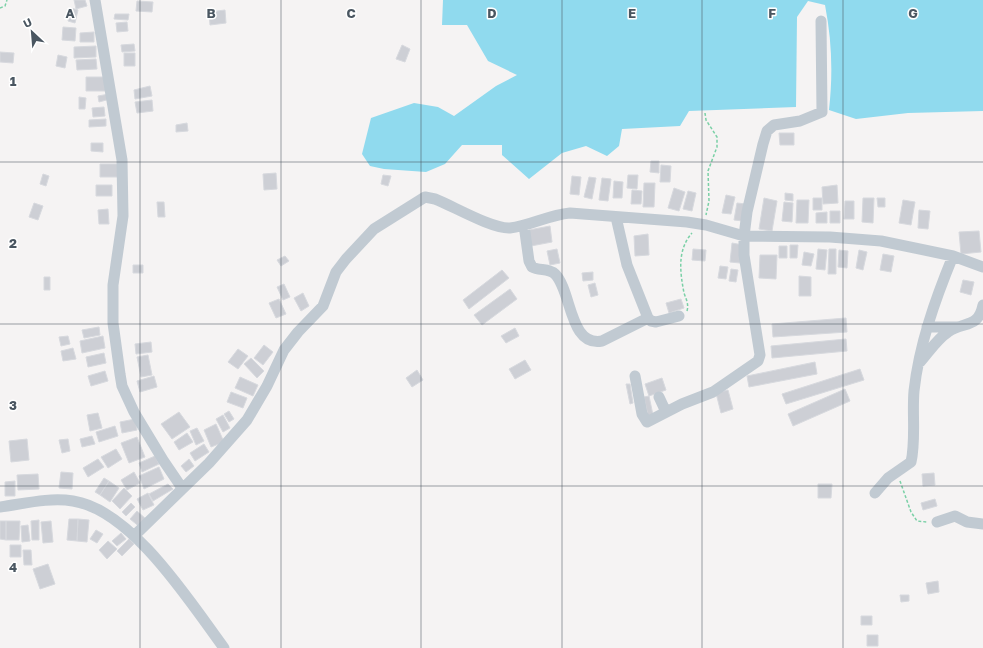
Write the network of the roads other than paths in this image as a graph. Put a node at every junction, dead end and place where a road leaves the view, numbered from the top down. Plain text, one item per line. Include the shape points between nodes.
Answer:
1 (96, 0) edge
2 (821, 21) dead end
3 (616, 217) junction
4 (524, 225) junction
5 (744, 236) junction
6 (953, 256) junction
7 (983, 267) edge
8 (983, 305) edge
9 (679, 316) road end
10 (648, 318) junction
11 (958, 327) junction
12 (927, 328) junction
13 (920, 362) junction
14 (635, 376) dead end
15 (659, 397) dead end
16 (666, 412) junction
17 (182, 488) junction
18 (875, 493) dead end
19 (0, 507) edge
20 (937, 522) road end
21 (983, 524) edge
22 (136, 536) junction
23 (224, 648) edge

1 - 17 street via 122,160 123,216 113,285 120,374 134,412
2 - 5 street via 822,112 774,125 767,132 754,180
3 - 4 street via 555,214
3 - 5 street via 703,225
3 - 10 street via 627,265
4 - 10 street via 532,267 554,273 560,281 570,310 584,337 596,342 602,341
4 - 17 street via 504,228 441,201 425,197 374,229 336,272 323,306 284,350 247,420 209,463
5 - 6 street via 854,238 912,246
5 - 16 street via 745,262 760,354 758,361 713,392
6 - 7 street
6 - 12 street
8 - 11 street via 981,314 974,322
9 - 10 street via 656,322
11 - 12 street
11 - 13 street via 942,337
12 - 13 street
13 - 18 street via 914,390 911,462 896,472
14 - 16 street via 643,418 647,422
15 - 16 street
17 - 22 street
19 - 22 street via 71,501 101,512
20 - 21 street via 955,516 967,522
22 - 23 street

